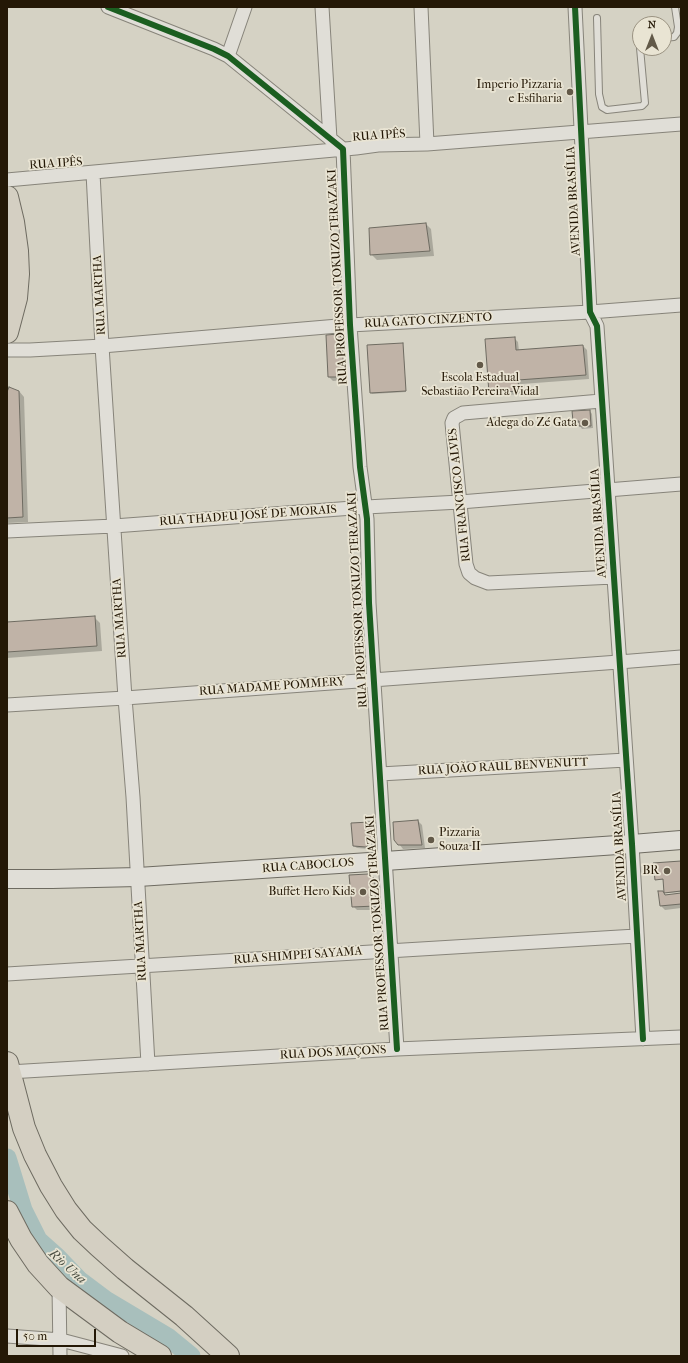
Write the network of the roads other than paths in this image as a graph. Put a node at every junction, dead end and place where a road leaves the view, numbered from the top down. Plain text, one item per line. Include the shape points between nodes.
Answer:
1 (108, 7) edge
2 (245, 7) edge
3 (322, 7) edge
4 (421, 7) edge
5 (576, 7) edge
6 (675, 7) edge
7 (123, 10) edge
8 (597, 18) dead end
9 (672, 37) edge
10 (228, 56) junction
11 (641, 56) edge
12 (681, 124) edge
13 (581, 133) junction
14 (330, 139) junction
15 (427, 144) junction
16 (344, 149) junction
17 (93, 173) junction
18 (7, 180) edge
19 (7, 197) edge
20 (681, 305) edge
21 (590, 312) junction
22 (350, 325) junction
23 (7, 332) edge
24 (102, 346) junction
25 (7, 350) edge
26 (602, 401) junction
27 (681, 484) edge
28 (608, 490) junction
29 (460, 502) junction
30 (366, 507) junction
31 (114, 526) junction
32 (7, 531) edge
33 (614, 577) junction
34 (681, 656) edge
35 (619, 662) junction
36 (374, 680) junction
37 (125, 698) junction
38 (7, 705) edge
39 (626, 760) junction
40 (380, 774) junction
41 (681, 840) edge
42 (632, 844) junction
43 (385, 861) junction
44 (138, 876) junction
45 (7, 879) edge
46 (636, 936) junction
47 (390, 950) junction
48 (142, 967) junction
49 (7, 974) edge
50 (681, 1037) edge
51 (643, 1039) junction
52 (397, 1049) junction
53 (148, 1064) junction
54 (8, 1068) edge
55 (7, 1212) edge
56 (59, 1287) junction
57 (7, 1336) edge
58 (61, 1340) junction
59 (60, 1356) edge
60 (122, 1356) edge
61 (159, 1356) edge
62 (228, 1356) edge

1 - 7 street
2 - 10 street
3 - 14 street
4 - 15 street
5 - 13 street, AVENIDA BRASÍLIA
6 - 9 lane via 678,27 677,33
7 - 10 street
8 - 11 lane via 599,94 602,107 607,110 642,106 645,103
10 - 14 street
12 - 13 street, RUA IPÊS
13 - 15 street, RUA IPÊS
13 - 21 street, AVENIDA BRASÍLIA
14 - 16 street
15 - 16 street, RUA IPÊS
16 - 17 street, RUA IPÊS
16 - 22 street, RUA PROFESSOR TOKUZO TERAZAKI
17 - 18 street, RUA IPÊS
17 - 24 street, RUA MARTHA
19 - 23 highway via 13,222 18,274 16,298
20 - 21 street, RUA GATO CINZENTO
21 - 22 street, RUA GATO CINZENTO
21 - 26 street, AVENIDA BRASÍLIA via 597,326
22 - 24 street, RUA GATO CINZENTO
22 - 30 street, RUA PROFESSOR TOKUZO TERAZAKI via 360,467
24 - 25 street, RUA GATO CINZENTO
24 - 31 street, RUA MARTHA
26 - 28 street, AVENIDA BRASÍLIA
26 - 29 street, RUA FRANCISCO ALVES via 458,415 452,423
27 - 28 street, RUA THADEU JOSÉ DE MORAIS
28 - 29 street, RUA THADEU JOSÉ DE MORAIS
28 - 33 street, AVENIDA BRASÍLIA
29 - 30 street, RUA THADEU JOSÉ DE MORAIS
29 - 33 street, RUA FRANCISCO ALVES via 466,564 469,573 481,581 488,583
30 - 31 street, RUA THADEU JOSÉ DE MORAIS
30 - 36 street, RUA PROFESSOR TOKUZO TERAZAKI
31 - 32 street, RUA THADEU JOSÉ DE MORAIS
31 - 37 street, RUA MARTHA
33 - 35 street, AVENIDA BRASÍLIA
34 - 35 street, RUA MADAME POMMERY
35 - 36 street, RUA MADAME POMMERY
35 - 39 street, AVENIDA BRASÍLIA
36 - 37 street, RUA MADAME POMMERY
36 - 40 street, RUA PROFESSOR TOKUZO TERAZAKI
37 - 38 street, RUA MADAME POMMERY
37 - 44 street, RUA MARTHA
39 - 40 street, RUA JOÃO RAUL BENVENUTT
39 - 42 street, AVENIDA BRASÍLIA
40 - 43 street, RUA PROFESSOR TOKUZO TERAZAKI
41 - 42 street, RUA CABOCLOS
42 - 43 street, RUA CABOCLOS
42 - 46 street, AVENIDA BRASÍLIA
43 - 44 street, RUA CABOCLOS
43 - 47 street, RUA PROFESSOR TOKUZO TERAZAKI
44 - 45 street, RUA CABOCLOS
44 - 48 street, RUA MARTHA
46 - 47 street, RUA SHIMPEI SAYAMA
46 - 51 street, AVENIDA BRASÍLIA
47 - 48 street, RUA SHIMPEI SAYAMA
47 - 52 street, RUA PROFESSOR TOKUZO TERAZAKI
48 - 49 street, RUA SHIMPEI SAYAMA
48 - 53 street, RUA MARTHA
50 - 51 street, RUA DOS MAÇONS
51 - 52 street, RUA DOS MAÇONS
52 - 53 street, RUA DOS MAÇONS
53 - 54 street, RUA DOS MAÇONS
54 - 62 highway via 24,1128 35,1155 66,1210 99,1246
55 - 56 highway via 38,1264
56 - 58 street
56 - 61 highway via 120,1332
57 - 58 street
58 - 59 street
58 - 60 street

